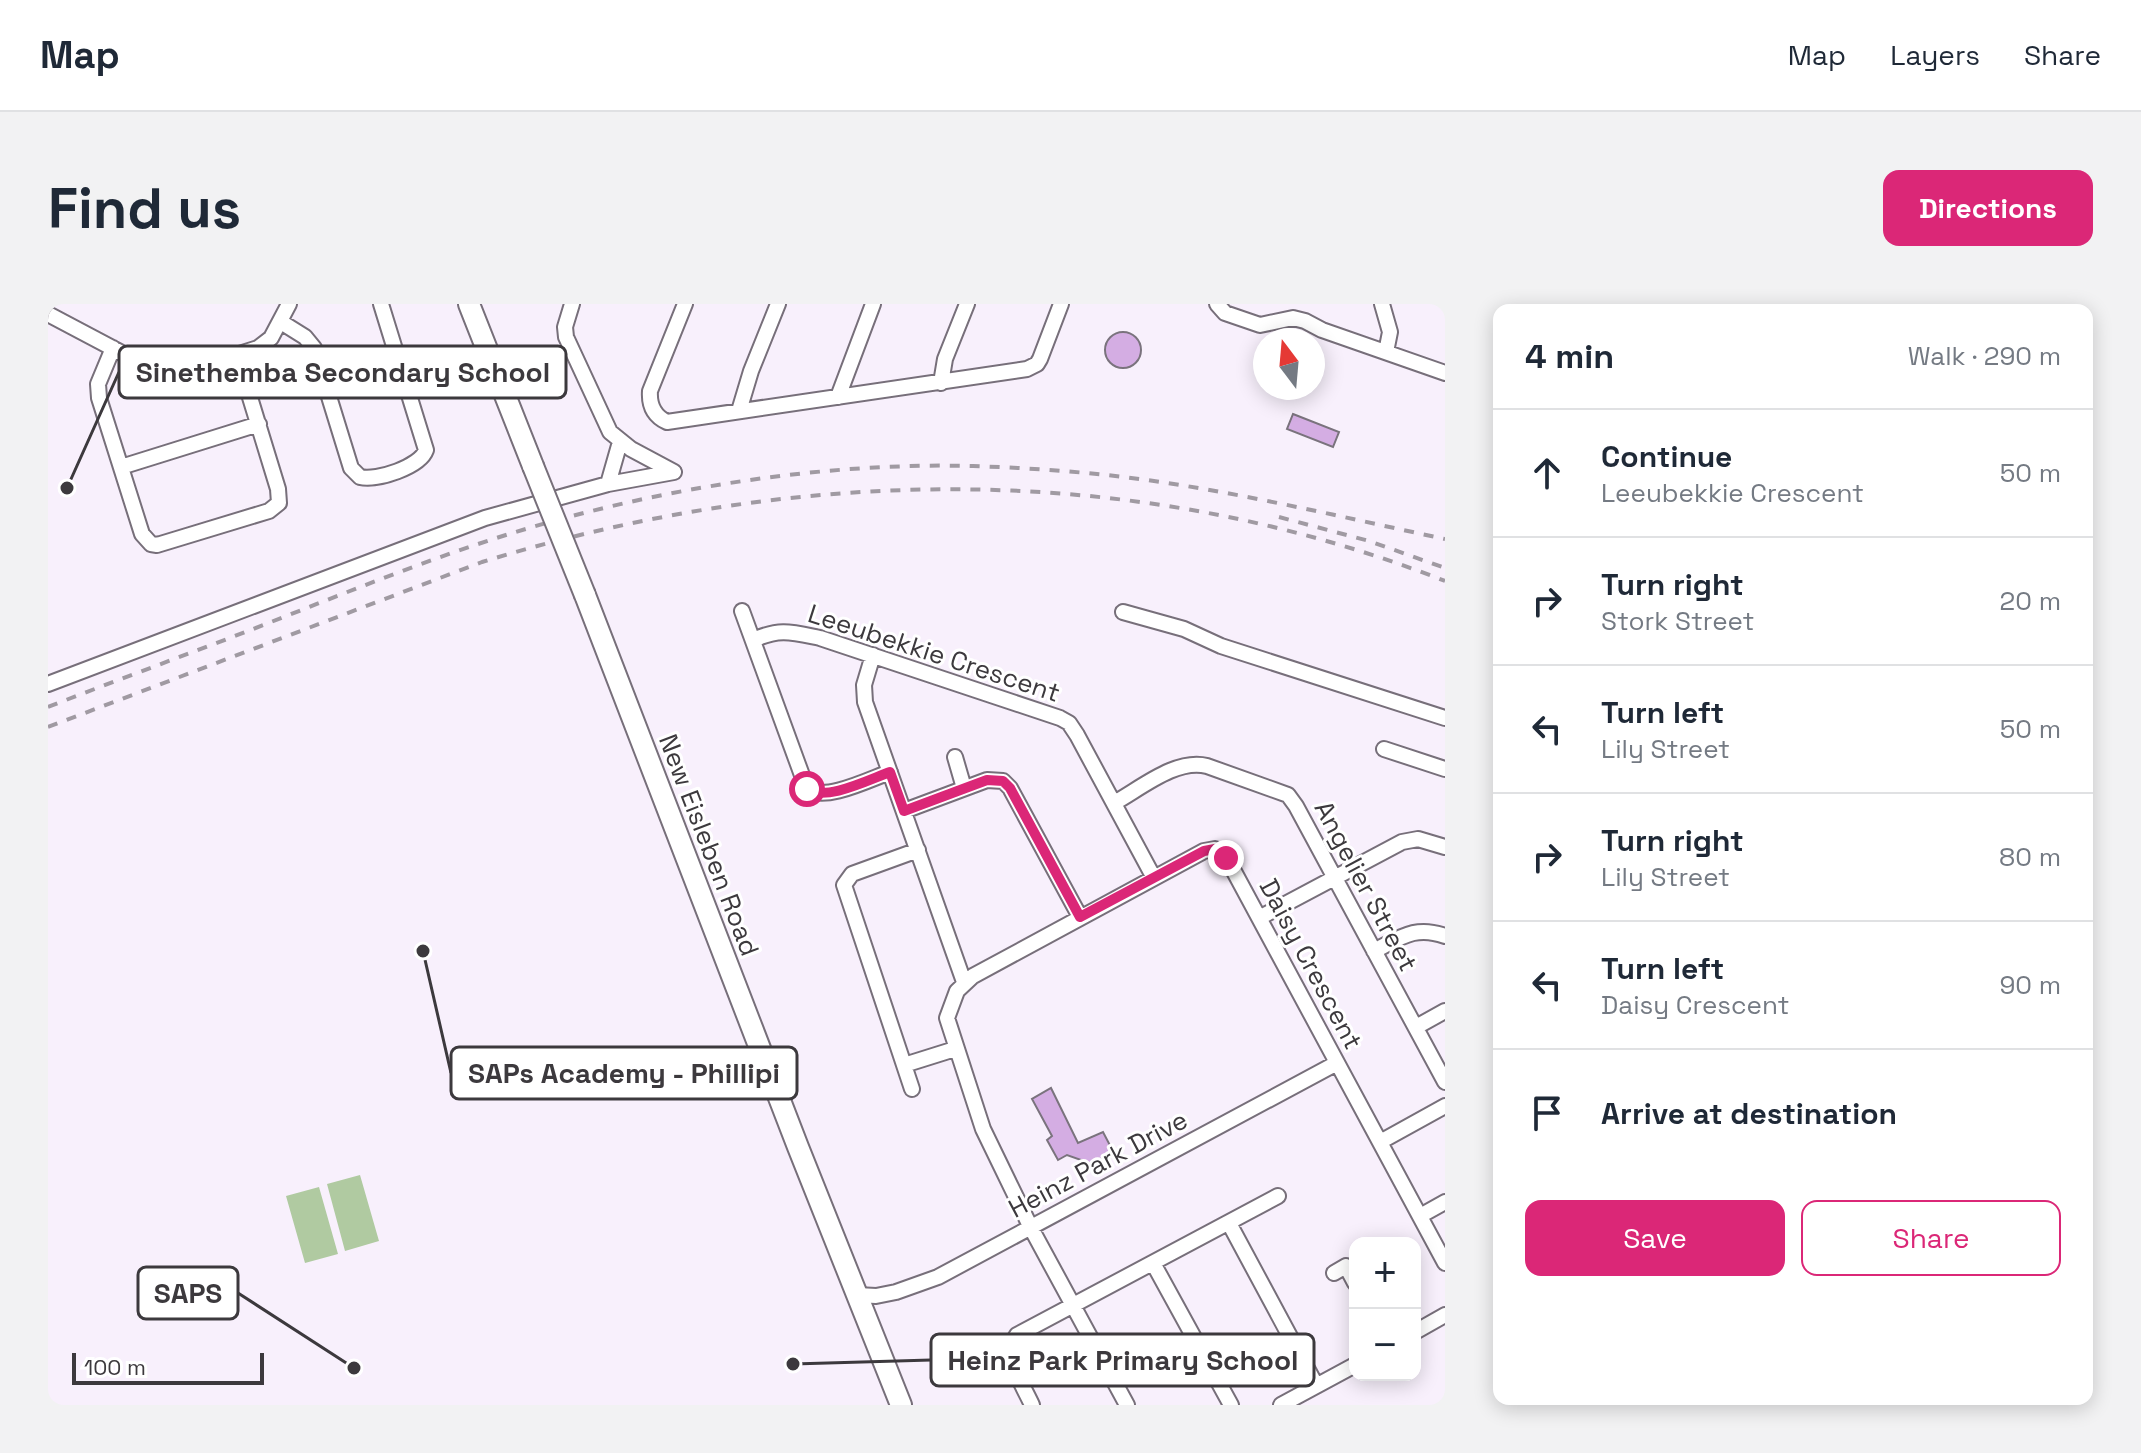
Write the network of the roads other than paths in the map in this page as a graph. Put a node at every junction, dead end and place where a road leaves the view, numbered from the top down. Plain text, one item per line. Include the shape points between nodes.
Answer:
1 (289, 304) edge
2 (381, 304) edge
3 (469, 304) edge
4 (574, 304) edge
5 (589, 304) edge
6 (685, 304) edge
7 (778, 304) edge
8 (873, 304) edge
9 (967, 304) edge
10 (1061, 304) edge
11 (1217, 304) edge
12 (1382, 304) edge
13 (1298, 312) edge
14 (48, 314) edge
15 (281, 322) junction
16 (113, 348) junction
17 (1386, 352) junction
18 (237, 355) junction
19 (1445, 373) edge
20 (941, 383) junction
21 (838, 397) junction
22 (739, 411) junction
23 (259, 424) junction
24 (620, 442) junction
25 (121, 467) junction
26 (608, 484) junction
27 (742, 611) dead end
28 (1123, 612) dead end
29 (753, 640) junction
30 (873, 655) junction
31 (48, 684) edge
32 (1445, 718) edge
33 (1384, 749) dead end
34 (955, 757) dead end
35 (1445, 769) edge
36 (890, 772) junction
37 (964, 788) junction
38 (1114, 803) junction
39 (904, 811) junction
40 (1445, 847) edge
41 (918, 850) junction
42 (1335, 877) junction
43 (1154, 878) junction
44 (1080, 917) junction
45 (1259, 918) junction
46 (1445, 936) edge
47 (1374, 951) junction
48 (964, 982) junction
49 (1445, 1011) edge
50 (1416, 1027) junction
51 (955, 1049) junction
52 (1337, 1063) junction
53 (904, 1065) junction
54 (1445, 1082) edge
55 (912, 1089) dead end
56 (1445, 1106) edge
57 (1380, 1142) junction
58 (1278, 1196) dead end
59 (1445, 1202) edge
60 (1420, 1216) junction
61 (1229, 1223) junction
62 (1031, 1228) junction
63 (1153, 1263) junction
64 (1445, 1263) edge
65 (1349, 1272) edge
66 (1334, 1273) dead end
67 (865, 1300) junction
68 (1074, 1306) junction
69 (1445, 1315) edge
70 (1421, 1329) edge
71 (1349, 1368) edge
72 (1316, 1385) junction
73 (901, 1405) edge
74 (1032, 1405) edge
75 (1127, 1405) edge
76 (1231, 1405) edge
77 (1281, 1405) edge

1 - 15 street
2 - 15 street via 426,450 414,465 371,478 360,477 351,468 314,348
3 - 67 main road, New Eisleben Road, bridge
4 - 5 street
4 - 24 street via 566,337 605,422
6 - 22 street via 650,391 655,414 667,422
7 - 22 street
8 - 21 street
9 - 20 street
10 - 20 street via 1033,367
11 - 13 street via 1225,313 1260,325
12 - 17 street via 1390,332
13 - 17 street via 1322,330
14 - 16 street
15 - 18 street via 265,343
16 - 18 street via 171,373
16 - 25 street via 98,391
17 - 19 street
18 - 23 street
20 - 21 street
21 - 22 street
23 - 25 street
23 - 25 street via 279,503 269,511 165,544 151,544 142,534
24 - 26 street
24 - 26 street via 674,472
26 - 31 street via 471,523
27 - 29 street
28 - 32 street
29 - 30 street, Leeubekkie Crescent via 784,630
29 - 36 street via 807,789 829,793
30 - 36 street via 863,695
30 - 38 street, Leeubekkie Crescent via 1069,723
33 - 35 street
34 - 37 street
36 - 39 street
37 - 39 street
37 - 44 street via 987,780 1007,785
38 - 42 street, Angelier Street via 1186,766 1222,771 1288,795
38 - 43 street, Leeubekkie Crescent
39 - 41 street
40 - 42 street via 1409,840
41 - 48 street
41 - 53 street via 852,874 844,885
42 - 45 street
42 - 47 street, Angelier Street
43 - 44 street, Daisy Crescent
43 - 45 street, Daisy Crescent via 1215,849 1230,864
44 - 48 street, Daisy Crescent
45 - 52 street, Daisy Crescent
46 - 47 street via 1416,931
47 - 50 street, Angelier Street
48 - 51 street via 948,1010
49 - 50 street
50 - 54 street, Angelier Street
51 - 53 street
51 - 62 street via 990,1145
52 - 57 street, Daisy Crescent
52 - 62 street, Heinz Park Drive
53 - 55 street
56 - 57 street
57 - 60 street, Daisy Crescent
58 - 61 street
59 - 60 street
60 - 64 street, Daisy Crescent
61 - 63 street
61 - 72 street
62 - 67 street, Heinz Park Drive via 938,1277
62 - 68 street
63 - 68 street
63 - 76 street
65 - 66 street via 1346,1266
67 - 73 main road, New Eisleben Road
68 - 74 street via 1024,1330 1012,1342 1011,1355
68 - 75 street
69 - 70 street
71 - 72 street
72 - 77 street

